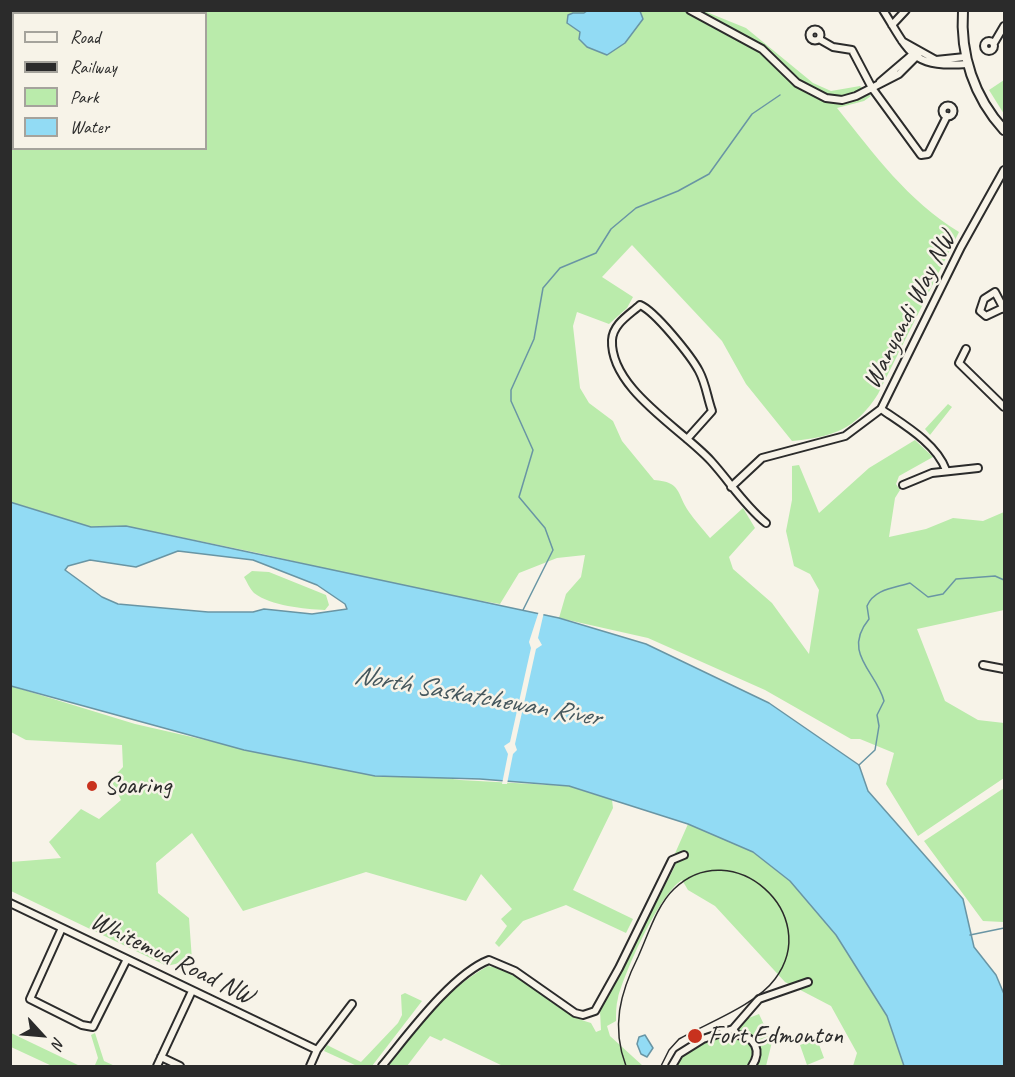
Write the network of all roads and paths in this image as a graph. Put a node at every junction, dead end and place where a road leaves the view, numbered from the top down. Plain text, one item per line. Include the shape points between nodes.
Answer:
1 (690, 10) edge
2 (883, 10) edge
3 (906, 10) edge
4 (963, 10) edge
5 (892, 25) junction
6 (1005, 26) edge
7 (819, 39) dead end
8 (994, 43) dead end
9 (917, 54) junction
10 (966, 61) junction
11 (872, 88) junction
12 (946, 116) dead end
13 (1005, 130) edge
14 (1005, 170) edge
15 (966, 349) dead end
16 (1005, 407) edge
17 (881, 409) junction
18 (687, 439) junction
19 (978, 468) dead end
20 (946, 470) junction
21 (903, 485) dead end
22 (731, 487) junction
23 (766, 523) dead end
24 (983, 665) dead end
25 (1005, 669) edge
26 (684, 855) dead end
27 (10, 903) edge
28 (62, 928) junction
29 (127, 959) junction
30 (808, 982) dead end
31 (192, 991) junction
32 (352, 1004) dead end
33 (733, 1029) junction
34 (317, 1050) junction
35 (160, 1057) junction
36 (156, 1066) edge
37 (180, 1066) edge
38 (310, 1066) edge
39 (382, 1066) edge
40 (672, 1066) edge
41 (752, 1066) edge

1 - 11 street via 762,50 810,92 842,100
2 - 5 street
3 - 5 street
4 - 10 street
5 - 9 street
6 - 8 street
7 - 11 street via 833,47 852,50
9 - 10 street via 936,60
9 - 11 street
10 - 13 street via 985,105
11 - 12 street via 921,155 928,154
14 - 17 street, Wanyandi Way NW via 961,248
15 - 16 street via 958,363
17 - 20 street via 929,446
17 - 22 street, Wanyandi Way NW via 844,436 762,458
18 - 18 street via 651,408 615,361 615,328 640,305 685,351 706,386 711,411
18 - 22 street
19 - 20 street
20 - 21 street
22 - 23 street
24 - 25 street
26 - 39 street via 672,860 600,1005 590,1014 575,1013 502,964 489,960 432,1004
27 - 28 street, Whitemud Road NW
28 - 29 street, Whitemud Road NW
28 - 29 street via 30,999 82,1025 93,1027
29 - 31 street, Whitemud Road NW
30 - 33 street via 759,999
31 - 34 street, Whitemud Road NW
31 - 35 street
32 - 34 street
33 - 40 street via 703,1039 679,1054
33 - 41 street via 754,1043 757,1054
34 - 38 street
35 - 36 street
35 - 37 street

